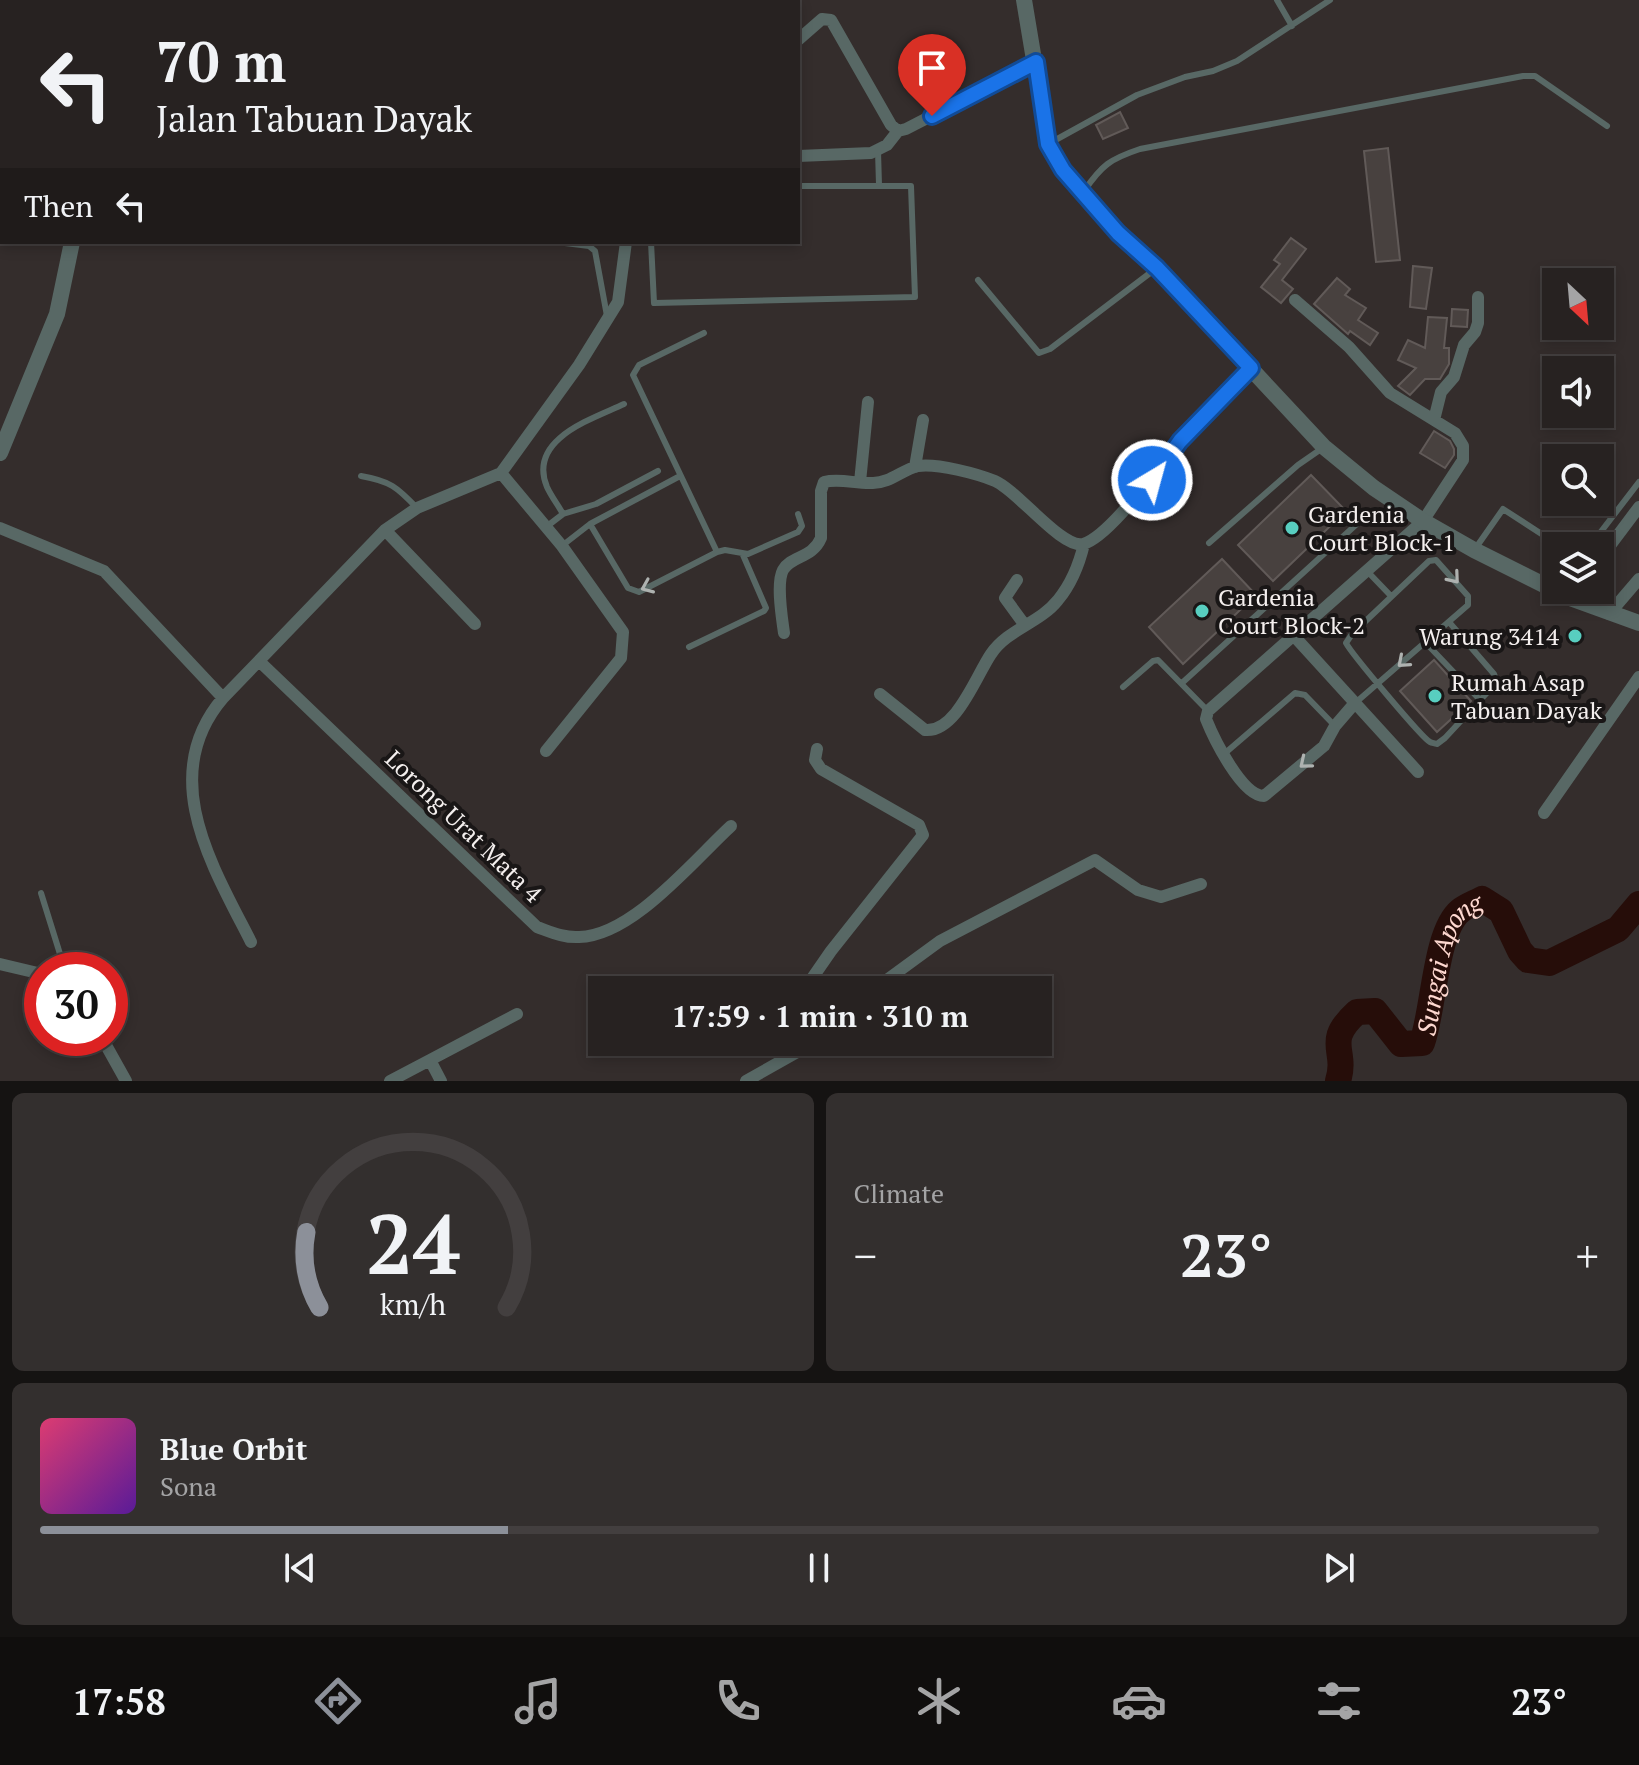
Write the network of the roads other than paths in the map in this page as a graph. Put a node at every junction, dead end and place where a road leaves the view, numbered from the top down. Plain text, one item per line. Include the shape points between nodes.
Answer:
1 (1024, 0) edge
2 (1277, 0) edge
3 (1330, 0) edge
4 (1292, 26) junction
5 (800, 38) edge
6 (1036, 62) junction
7 (1607, 126) dead end
8 (898, 131) junction
9 (1048, 144) junction
10 (878, 151) junction
11 (800, 156) edge
12 (879, 185) junction
13 (800, 186) edge
14 (1082, 194) junction
15 (72, 244) edge
16 (573, 244) edge
17 (626, 244) edge
18 (651, 244) edge
19 (1157, 268) junction
20 (978, 280) dead end
21 (1478, 297) dead end
22 (1295, 300) dead end
23 (607, 319) junction
24 (704, 333) dead end
25 (1251, 368) junction
26 (868, 402) dead end
27 (624, 404) dead end
28 (923, 420) dead end
29 (1434, 420) junction
30 (1324, 447) junction
31 (0, 453) edge
32 (915, 467) junction
33 (658, 471) dead end
34 (501, 473) junction
35 (361, 476) dead end
36 (680, 476) junction
37 (860, 482) junction
38 (1639, 482) edge
39 (1639, 507) edge
40 (417, 508) junction
41 (1370, 512) dead end
42 (563, 514) junction
43 (798, 514) dead end
44 (1423, 521) junction
45 (590, 524) junction
46 (546, 527) junction
47 (0, 528) edge
48 (385, 530) junction
49 (1601, 532) edge
50 (1542, 534) edge
51 (1614, 540) edge
52 (1209, 543) dead end
53 (1084, 544) junction
54 (562, 546) junction
55 (1474, 550) junction
56 (717, 552) junction
57 (743, 555) junction
58 (1367, 571) junction
59 (1639, 579) edge
60 (1017, 580) dead end
61 (1542, 582) edge
62 (1391, 596) junction
63 (1589, 604) edge
64 (1609, 614) junction
65 (1449, 622) junction
66 (1639, 623) edge
67 (475, 624) dead end
68 (1024, 624) junction
69 (784, 633) dead end
70 (1294, 636) junction
71 (1425, 642) junction
72 (689, 647) dead end
73 (259, 661) junction
74 (1639, 677) edge
75 (1182, 683) junction
76 (1378, 684) junction
77 (1123, 687) dead end
78 (880, 694) dead end
79 (223, 698) junction
80 (1481, 701) junction
81 (1354, 704) junction
82 (1208, 711) junction
83 (1335, 726) junction
84 (817, 749) dead end
85 (546, 751) dead end
86 (1224, 754) junction
87 (1418, 772) dead end
88 (1544, 813) dead end
89 (731, 826) dead end
90 (1201, 884) dead end
91 (41, 893) dead end
92 (251, 942) dead end
93 (59, 952) edge
94 (0, 964) edge
95 (24, 970) edge
96 (814, 976) edge
97 (892, 976) edge
98 (517, 1014) dead end
99 (112, 1056) edge
100 (792, 1056) edge
101 (430, 1060) junction
102 (767, 1076) edge
103 (126, 1081) edge
104 (390, 1081) edge
105 (441, 1081) edge
106 (746, 1081) edge

1 - 6 street
2 - 4 lane
3 - 4 lane
4 - 9 lane via 1237,61 1137,95
5 - 8 street via 818,21 831,20
6 - 8 street
6 - 9 street
7 - 14 lane via 1535,76 1523,76 1140,149 1100,168
8 - 10 street
9 - 14 street
10 - 11 street
10 - 12 lane
12 - 13 lane
12 - 18 lane via 911,186 915,297 654,303
14 - 19 street
15 - 31 street via 57,314
16 - 23 lane via 595,251
17 - 23 street via 618,302
19 - 20 lane via 1039,353
19 - 25 street
21 - 29 street via 1475,332 1441,392
22 - 29 street via 1349,347 1390,393
23 - 34 street
24 - 36 lane via 634,371
25 - 30 street
25 - 53 street via 1180,441 1152,480
26 - 37 street
27 - 42 lane via 566,432 544,458 547,489
28 - 32 street
29 - 44 street via 1455,433 1464,453
30 - 44 street
30 - 52 lane
32 - 37 street via 881,483
32 - 53 street via 972,473 996,482 1013,491 1059,535
33 - 42 lane via 596,504
34 - 40 street
34 - 46 street
35 - 40 lane via 384,480
36 - 45 lane
36 - 56 lane
37 - 69 street via 831,480 821,486 818,545 782,571
38 - 49 lane
39 - 51 street
40 - 48 street
41 - 75 lane
42 - 46 lane
43 - 57 lane via 798,532
44 - 55 street
44 - 58 street
45 - 54 lane
56 -> 45 lane via 635,592
46 - 54 street
47 - 79 street via 104,571
48 - 67 street
48 - 73 street
50 - 55 lane via 1503,509
53 - 68 street via 1079,564 1056,603
54 - 85 street via 617,622 624,645 621,658
55 - 61 street
56 - 57 lane
57 - 72 lane via 766,608
58 - 62 lane
58 - 70 street
59 - 64 street
60 - 68 street via 1005,598
62 -> 65 lane via 1436,560 1469,599
62 - 76 lane via 1346,643
63 - 64 street
64 - 66 street
65 - 71 lane
65 - 80 lane via 1496,678
68 - 78 street via 992,652 940,729 925,730
70 - 81 street
70 - 82 street
71 -> 76 lane
71 - 80 lane
73 - 79 street
73 - 89 street, Lorong Urat Mata 4 via 537,927 557,934 576,938 613,930 639,913
74 - 88 street
75 - 77 lane via 1158,660
75 - 82 lane
76 - 80 lane via 1432,743 1441,742
76 - 81 lane
79 - 92 street via 207,716 193,761 195,811 200,838
81 - 83 street
81 - 87 street
82 - 86 street via 1206,719
83 - 86 lane via 1305,695 1295,693
83 -> 86 street via 1324,746 1264,796 1249,791
84 - 96 street via 815,760 821,769 919,825 923,835
90 - 97 street via 1161,897 1138,890 1095,860 940,941
91 - 93 lane
94 - 95 street
98 - 101 street
99 - 103 street
100 - 102 street
101 - 104 street
101 - 105 street
102 - 106 street

